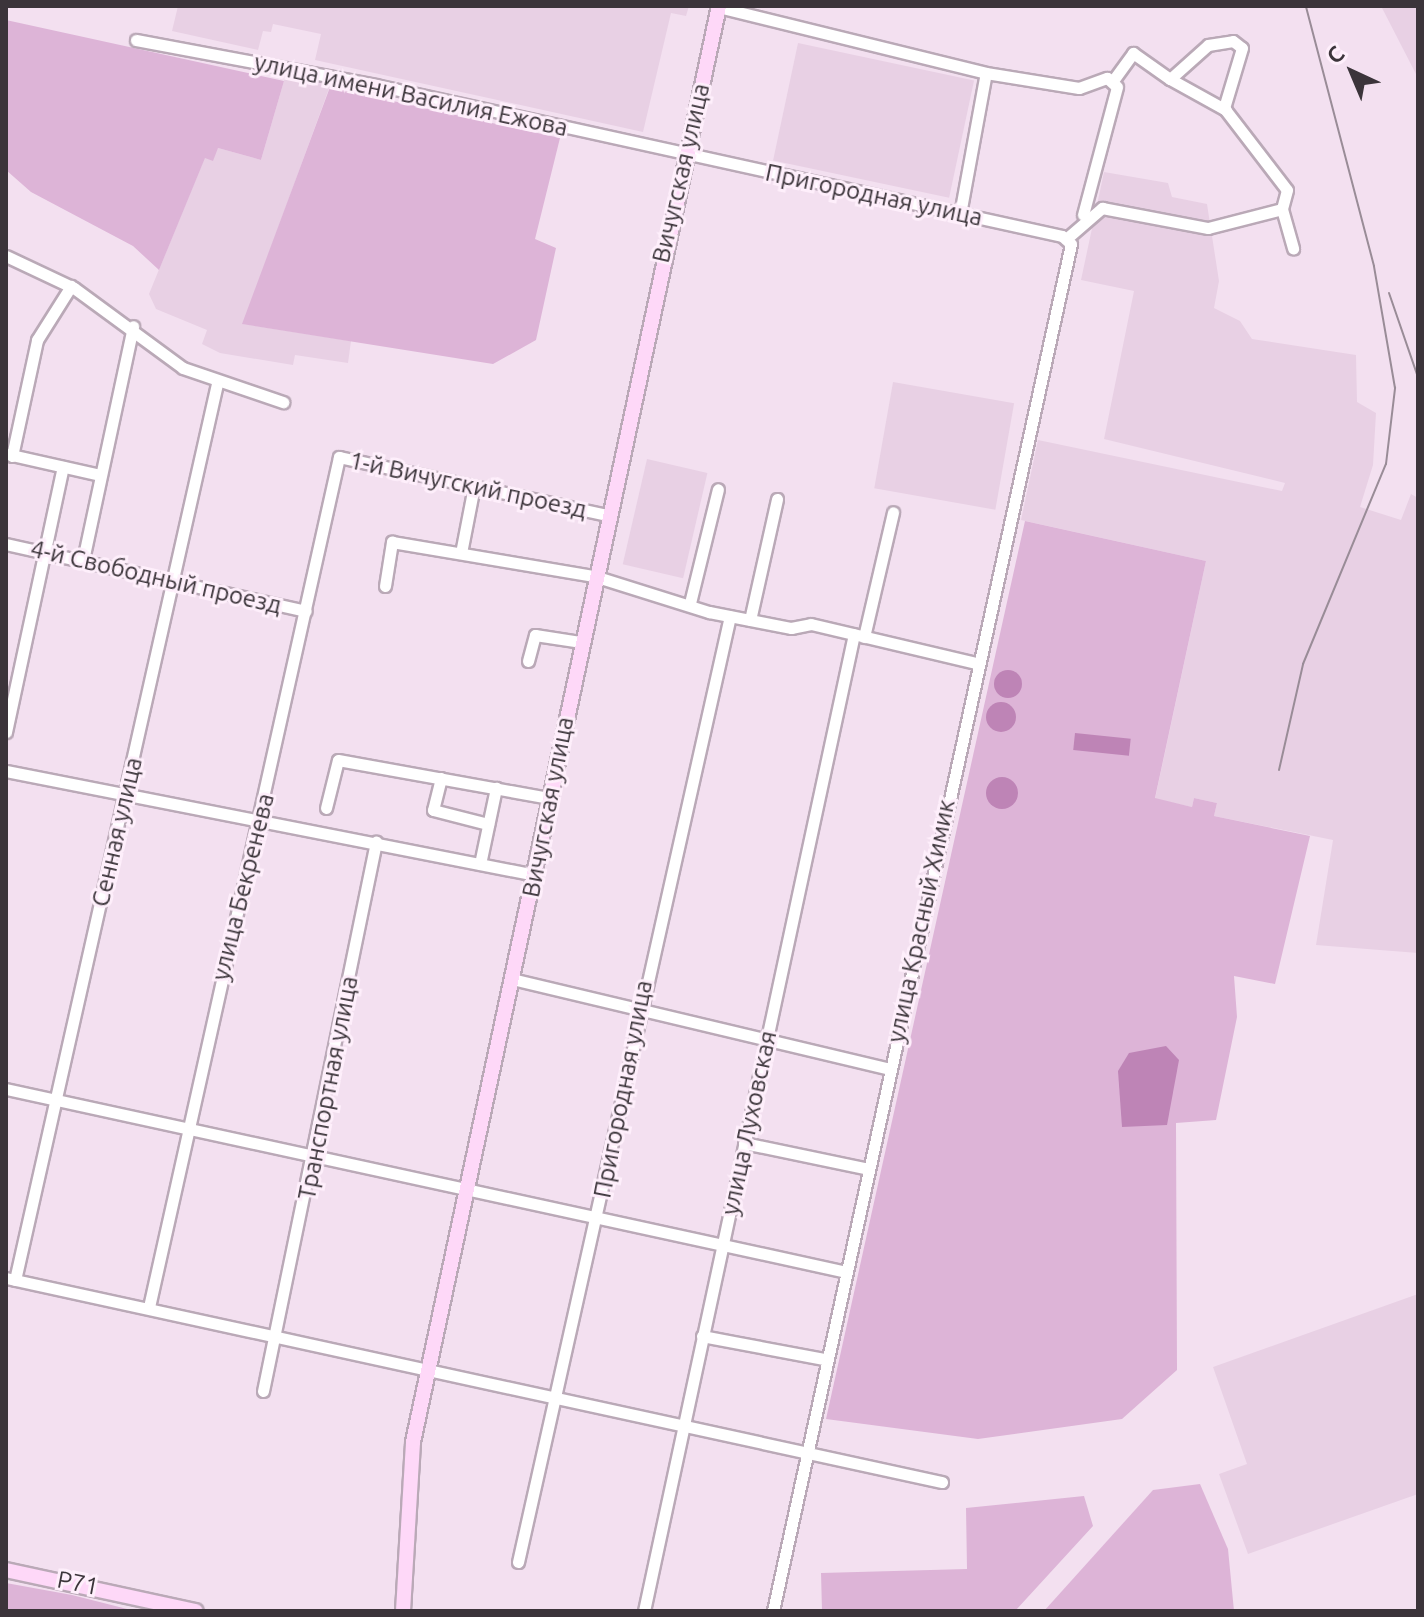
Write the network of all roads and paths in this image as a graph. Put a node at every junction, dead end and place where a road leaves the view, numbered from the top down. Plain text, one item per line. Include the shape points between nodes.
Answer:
1 (718, 7) edge
2 (136, 40) dead end
3 (986, 73) junction
4 (1170, 79) junction
5 (1109, 80) junction
6 (1226, 110) junction
7 (685, 154) junction
8 (1282, 209) junction
9 (960, 214) junction
10 (1083, 215) dead end
11 (1064, 237) junction
12 (1293, 248) dead end
13 (6, 256) edge
14 (71, 286) junction
15 (133, 326) junction
16 (217, 384) junction
17 (283, 402) dead end
18 (9, 455) edge
19 (63, 467) junction
20 (336, 467) joint
21 (100, 475) junction
22 (474, 486) junction
23 (718, 489) dead end
24 (777, 499) dead end
25 (893, 512) dead end
26 (607, 515) junction
27 (6, 544) edge
28 (45, 552) junction
29 (461, 553) junction
30 (83, 560) junction
31 (594, 576) junction
32 (172, 580) junction
33 (385, 586) dead end
34 (690, 603) junction
35 (306, 611) junction
36 (730, 616) junction
37 (750, 620) junction
38 (859, 635) junction
39 (581, 642) junction
40 (528, 661) dead end
41 (976, 663) junction
42 (6, 732) edge
43 (6, 771) edge
44 (441, 778) junction
45 (496, 788) junction
46 (126, 796) junction
47 (550, 798) junction
48 (326, 808) dead end
49 (258, 820) junction
50 (488, 824) junction
51 (376, 842) junction
52 (480, 864) junction
53 (535, 875) junction
54 (512, 979) junction
55 (638, 1009) junction
56 (767, 1038) junction
57 (889, 1069) junction
58 (6, 1089) edge
59 (56, 1100) junction
60 (187, 1127) junction
61 (744, 1143) junction
62 (311, 1155) junction
63 (868, 1169) junction
64 (467, 1187) junction
65 (597, 1215) junction
66 (723, 1242) junction
67 (842, 1271) junction
68 (10, 1279) edge
69 (149, 1307) junction
70 (278, 1334) junction
71 (702, 1336) junction
72 (824, 1359) junction
73 (428, 1369) junction
74 (263, 1391) dead end
75 (557, 1396) junction
76 (679, 1427) junction
77 (805, 1454) junction
78 (942, 1482) dead end
79 (518, 1562) dead end
80 (6, 1570) edge
81 (196, 1611) edge
82 (403, 1611) edge
83 (644, 1611) edge
84 (773, 1611) edge

1 - 3 street
1 - 7 main road, Вичугская улица
2 - 7 street, улица имени Василия Ежова
3 - 5 street via 1079,88
3 - 9 street
4 - 5 street via 1133,53
4 - 6 street
4 - 6 street via 1208,45 1233,41 1242,48
5 - 10 street via 1117,87
6 - 8 street via 1287,190
7 - 9 street, Пригородная улица
7 - 26 main road, Вичугская улица
8 - 11 street via 1201,228 1102,208
8 - 12 street
9 - 11 street, Пригородная улица
11 - 41 street, улица Красный Химик via 1072,253
13 - 14 street
14 - 15 street
14 - 18 street via 37,340
15 - 16 street via 176,363
15 - 21 street
16 - 17 street
16 - 32 street, Сенная улица
18 - 19 street
19 - 21 street
19 - 28 street
20 - 22 street, 1-й Вичугский проезд via 339,457
20 - 35 street, улица Бекренева
21 - 30 street
22 - 26 street, 1-й Вичугский проезд
22 - 29 street
23 - 34 street
24 - 37 street
25 - 38 street, улица Луховская
26 - 31 main road, Вичугская улица
27 - 28 street, 4-й Свободный проезд
28 - 30 street, 4-й Свободный проезд
28 - 42 street
29 - 31 street
29 - 33 street via 392,542
30 - 32 street, 4-й Свободный проезд
31 - 34 street
31 - 39 main road, Вичугская улица
32 - 35 street, 4-й Свободный проезд
32 - 46 street, Сенная улица
34 - 36 street
35 - 49 street, улица Бекренева
36 - 37 street
36 - 55 street, Пригородная улица
37 - 38 street
38 - 41 street
38 - 56 street, улица Луховская
39 - 40 street via 535,635
39 - 47 main road, Вичугская улица
41 - 57 street, улица Красный Химик
43 - 46 street
44 - 45 street
44 - 48 street via 338,760
44 - 50 street via 433,810
45 - 47 street
45 - 50 street
46 - 49 street
46 - 59 street, Сенная улица
47 - 53 main road, Вичугская улица
49 - 51 street
49 - 60 street, улица Бекренева
50 - 52 street
51 - 52 street
51 - 62 street, Транспортная улица
52 - 53 street
53 - 54 main road, Вичугская улица
54 - 55 street
54 - 64 main road, Вичугская улица
55 - 56 street
55 - 65 street, Пригородная улица
56 - 57 street
56 - 61 street, улица Луховская
57 - 63 street, улица Красный Химик
58 - 59 street
59 - 60 street
59 - 68 street, Сенная улица
60 - 62 street
60 - 69 street, улица Бекренева
61 - 63 street
61 - 66 street, улица Луховская
62 - 64 street
62 - 70 street, Транспортная улица
63 - 67 street, улица Красный Химик
64 - 65 street
64 - 73 main road, Вичугская улица
65 - 66 street
65 - 75 street, Пригородная улица
66 - 67 street
66 - 71 street, улица Луховская
67 - 72 street, улица Красный Химик
68 - 69 street
69 - 70 street
70 - 73 street
70 - 74 street, Транспортная улица
71 - 72 street
71 - 76 street, улица Луховская
72 - 77 street, улица Красный Химик
73 - 75 street
73 - 82 main road, Вичугская улица via 408,1478
75 - 76 street
75 - 79 street, Пригородная улица
76 - 77 street
76 - 83 street, улица Луховская
77 - 78 street
77 - 84 street, улица Красный Химик
80 - 81 main road, Р71

